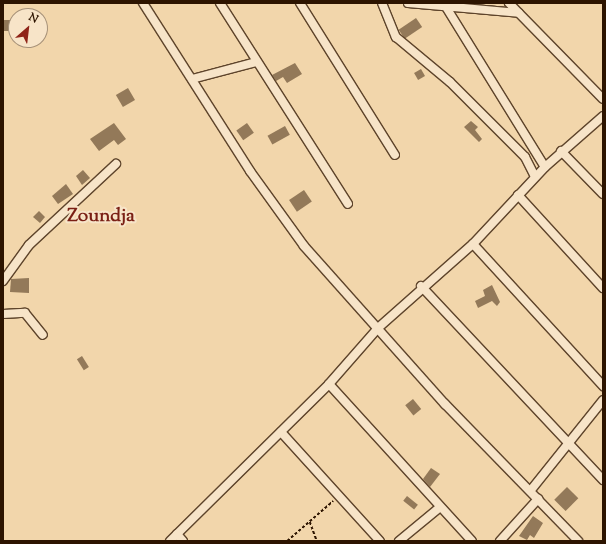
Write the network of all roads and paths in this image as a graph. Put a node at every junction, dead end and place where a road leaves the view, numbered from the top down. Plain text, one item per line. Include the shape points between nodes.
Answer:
1 (143, 3) edge
2 (220, 3) edge
3 (300, 3) edge
4 (382, 3) edge
5 (408, 3) edge
6 (509, 3) edge
7 (486, 6) edge
8 (446, 7) junction
9 (519, 13) junction
10 (256, 62) junction
11 (192, 79) junction
12 (603, 99) edge
13 (603, 116) edge
14 (561, 151) junction
15 (395, 155) dead end
16 (116, 164) dead end
17 (545, 167) junction
18 (535, 177) junction
19 (603, 194) edge
20 (518, 195) junction
21 (348, 204) dead end
22 (473, 244) junction
23 (3, 281) edge
24 (421, 286) junction
25 (603, 288) edge
26 (3, 314) edge
27 (378, 328) junction
28 (43, 335) dead end
29 (329, 384) junction
30 (603, 386) edge
31 (603, 400) edge
32 (281, 432) junction
33 (568, 444) junction
34 (603, 480) edge
35 (531, 490) junction
36 (339, 496) junction
37 (538, 499) junction
38 (439, 508) junction
39 (310, 522) junction
40 (177, 534) junction
41 (170, 541) edge
42 (183, 541) edge
43 (286, 541) edge
44 (317, 541) edge
45 (380, 541) edge
46 (399, 541) edge
47 (472, 541) edge
48 (500, 541) edge
49 (578, 541) edge

1 - 11 street
2 - 10 street
3 - 15 street
4 - 18 street via 396,37 450,82 520,152
5 - 8 street
6 - 9 street
7 - 8 street
7 - 9 street
8 - 17 street
9 - 12 street
10 - 11 street
10 - 21 street
11 - 27 street via 250,171 304,246
13 - 14 street
14 - 17 street
14 - 19 street
16 - 23 street via 29,245
17 - 18 street
18 - 20 street
20 - 22 street
20 - 25 street
22 - 24 street
22 - 30 street
24 - 27 street
24 - 33 street
26 - 28 street via 25,313
27 - 29 street
27 - 35 street via 445,404
29 - 32 street
29 - 38 street
31 - 33 street
32 - 36 street
32 - 40 street
33 - 34 street
33 - 35 street
35 - 37 street
36 - 39 path
36 - 45 street
37 - 48 street
37 - 49 street
38 - 46 street
38 - 47 street
39 - 43 path
39 - 44 path
40 - 41 street
40 - 42 street

